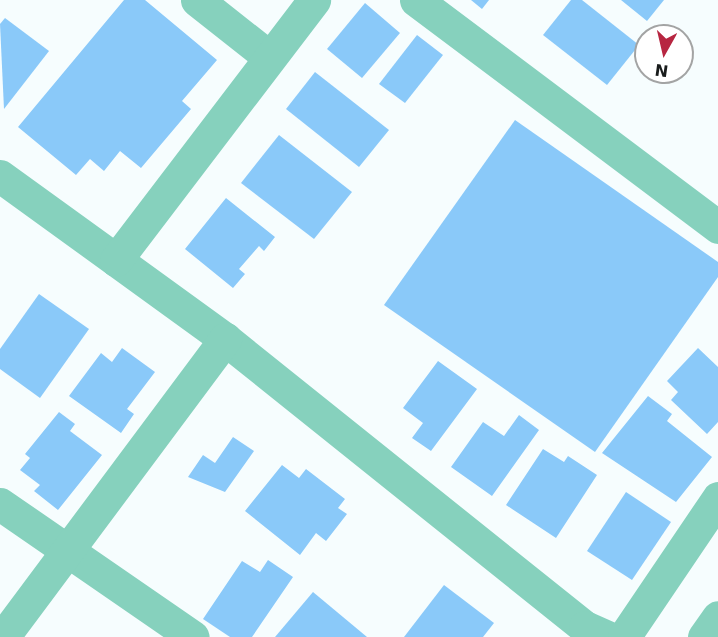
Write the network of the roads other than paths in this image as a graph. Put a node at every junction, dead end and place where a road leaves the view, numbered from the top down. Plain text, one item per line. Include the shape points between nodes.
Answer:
1 (197, 0) edge
2 (314, 0) edge
3 (416, 0) edge
4 (268, 56) junction
5 (0, 176) edge
6 (718, 227) edge
7 (116, 260) junction
8 (225, 339) junction
9 (718, 498) edge
10 (0, 504) edge
11 (66, 550) junction
12 (718, 617) edge
13 (3, 637) edge
14 (193, 637) edge
15 (608, 637) edge
16 (624, 637) edge
17 (704, 637) edge

1 - 4 street
2 - 4 street
3 - 6 street
4 - 7 street
5 - 7 street
7 - 8 street
8 - 11 street
8 - 15 street via 585,627
9 - 16 street
10 - 11 street
11 - 13 street
11 - 14 street
12 - 17 street

